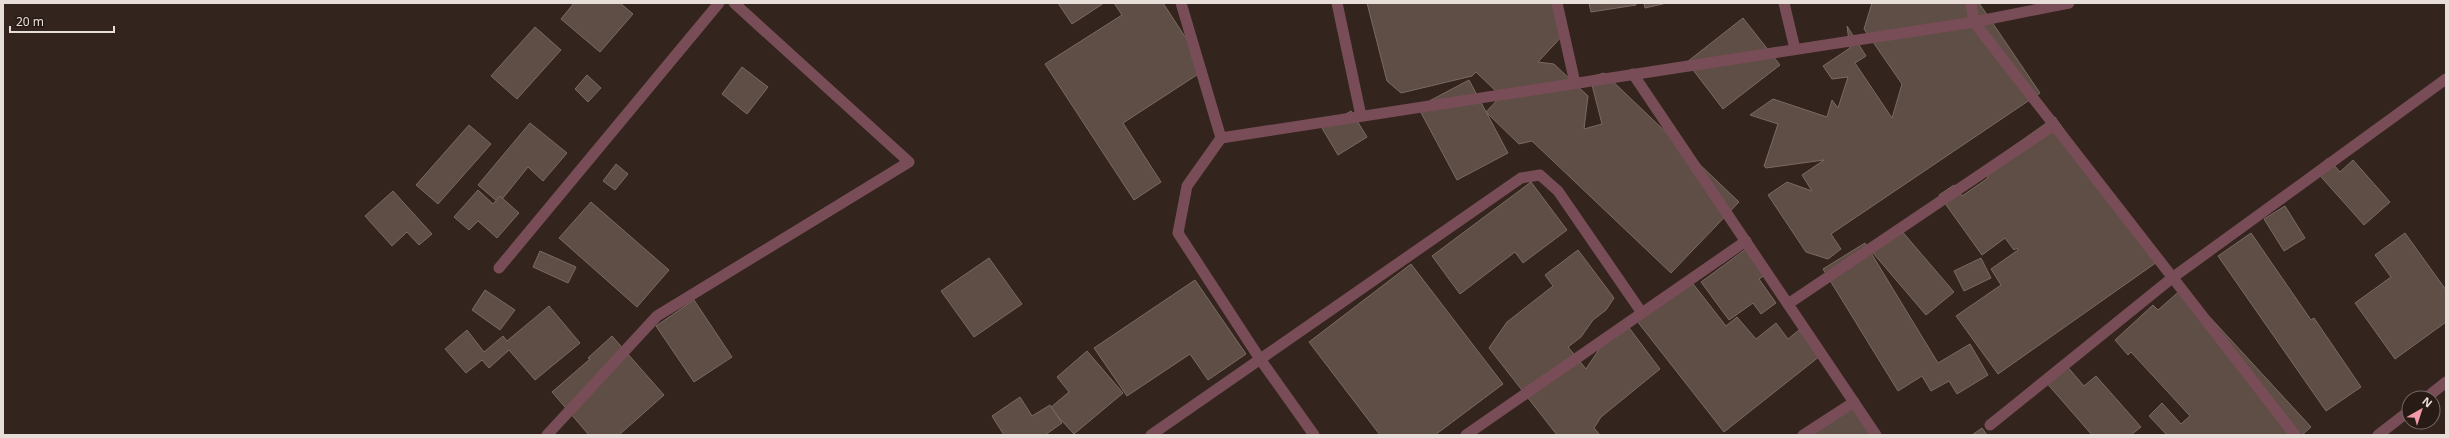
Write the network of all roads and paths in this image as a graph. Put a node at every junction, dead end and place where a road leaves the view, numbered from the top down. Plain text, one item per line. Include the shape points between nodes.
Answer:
1 (719, 3) edge
2 (734, 3) edge
3 (1181, 3) edge
4 (1337, 3) edge
5 (1557, 3) edge
6 (1784, 3) edge
7 (1971, 3) edge
8 (2069, 3) edge
9 (1974, 22) junction
10 (1795, 49) junction
11 (1633, 74) junction
12 (2446, 79) edge
13 (1575, 83) junction
14 (1361, 116) junction
15 (2054, 125) junction
16 (1221, 138) junction
17 (1746, 241) junction
18 (499, 268) dead end
19 (2172, 278) junction
20 (1788, 304) junction
21 (1642, 313) junction
22 (1260, 359) junction
23 (2446, 382) edge
24 (2436, 390) edge
25 (1854, 402) junction
26 (2401, 417) edge
27 (1990, 425) dead end
28 (547, 435) edge
29 (1151, 435) edge
30 (1314, 435) edge
31 (1466, 435) edge
32 (1803, 435) edge
33 (1876, 435) edge
34 (2295, 435) edge
35 (2378, 435) edge

1 - 18 street
2 - 28 street via 909,162 657,316
3 - 16 street
4 - 14 street
5 - 13 street
6 - 10 street
7 - 9 street
8 - 9 street
9 - 10 street
9 - 15 street
10 - 11 street
11 - 13 street
11 - 17 street
12 - 19 street
13 - 14 street
14 - 16 street
15 - 19 street
15 - 20 street
16 - 22 street via 1186,186 1178,233
17 - 20 street
17 - 21 street
19 - 27 street
19 - 34 street
20 - 25 street
21 - 22 street via 1558,191 1540,175 1521,178
21 - 31 street
22 - 29 street
22 - 30 street
23 - 24 street
25 - 32 street
25 - 33 street
26 - 35 street

